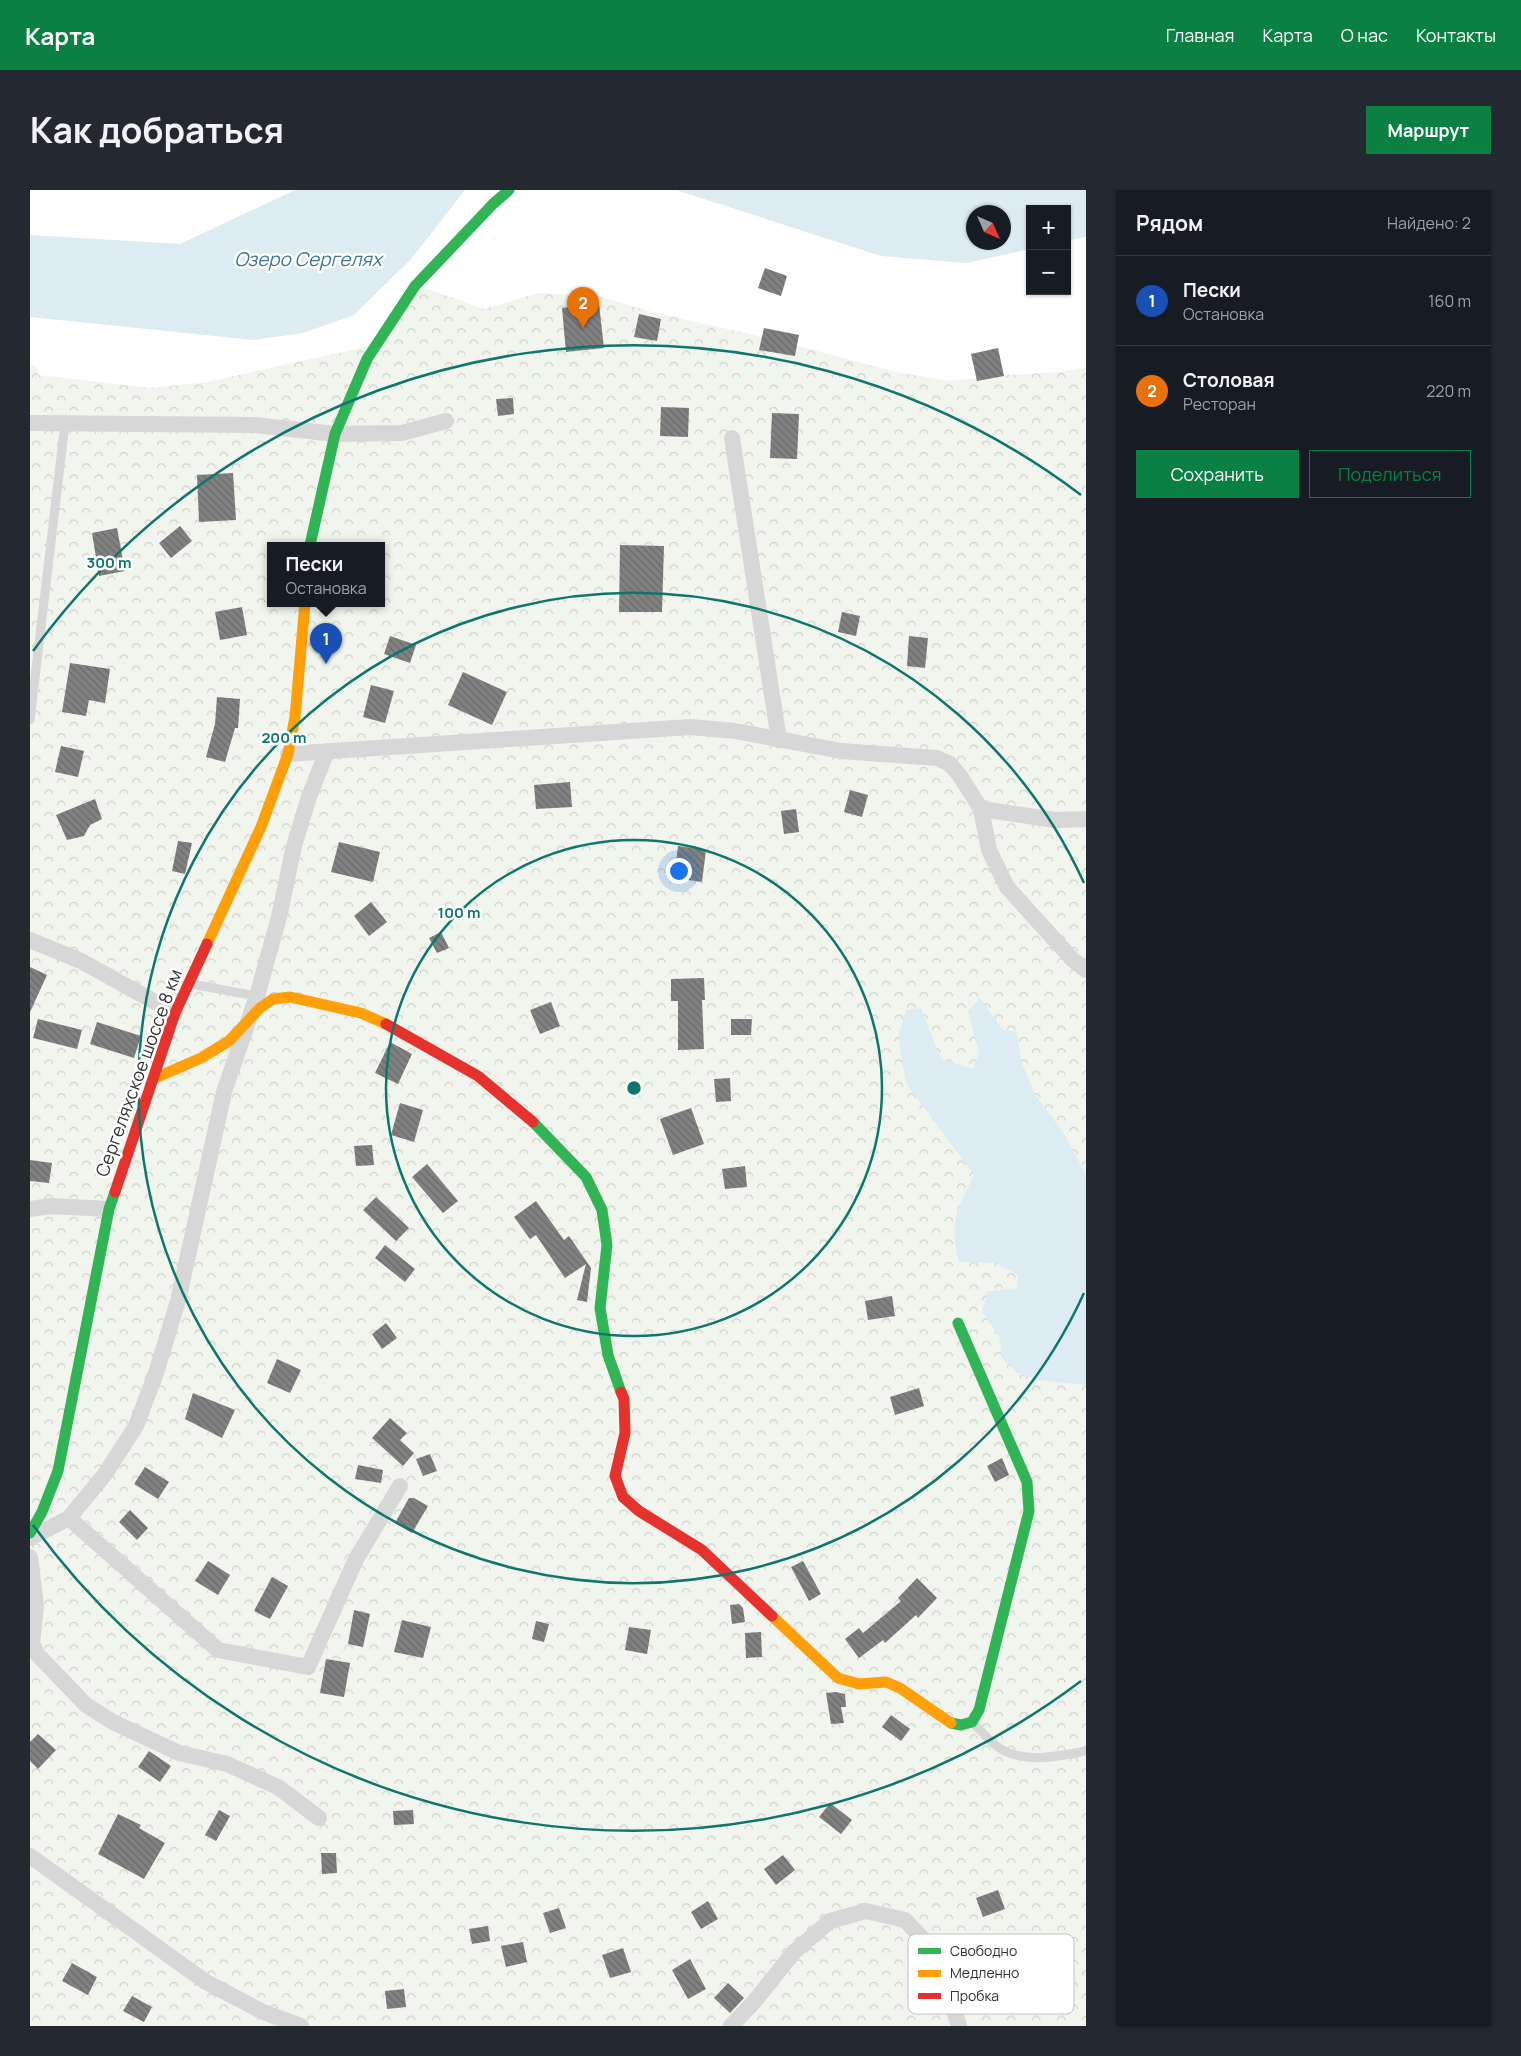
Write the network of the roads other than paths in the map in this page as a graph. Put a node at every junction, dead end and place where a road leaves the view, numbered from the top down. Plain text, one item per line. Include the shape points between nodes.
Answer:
1 (509, 190) edge
2 (446, 421) dead end
3 (65, 423) junction
4 (30, 424) edge
5 (335, 434) junction
6 (732, 438) dead end
7 (311, 542) edge
8 (305, 607) edge
9 (30, 720) edge
10 (779, 740) junction
11 (327, 751) junction
12 (288, 754) junction
13 (981, 808) junction
14 (1086, 819) edge
15 (30, 940) edge
16 (1086, 970) edge
17 (188, 984) junction
18 (257, 996) junction
19 (175, 1013) junction
20 (248, 1021) junction
21 (153, 1079) junction
22 (30, 1209) edge
23 (109, 1209) junction
24 (958, 1323) dead end
25 (400, 1486) dead end
26 (69, 1518) junction
27 (30, 1533) edge
28 (30, 1538) edge
29 (30, 1557) edge
30 (972, 1722) junction
31 (1086, 1751) edge
32 (319, 1818) dead end
33 (30, 1856) edge
34 (918, 1934) edge
35 (955, 2014) edge
36 (266, 2019) edge
37 (301, 2026) edge
38 (731, 2026) edge
39 (959, 2026) edge

1 - 5 street via 415,286 366,359
2 - 5 street via 402,433
3 - 4 street
3 - 5 street via 255,425
3 - 9 lane
5 - 7 street
6 - 10 street
8 - 12 street, Сергеляхское шоссе 8 км via 295,717
10 - 11 street via 735,731 690,727
10 - 13 street via 841,751 937,758 950,764
11 - 12 street
11 - 18 street via 294,846
12 - 17 street, Сергеляхское шоссе 8 км via 261,827
13 - 14 street via 1055,820
13 - 16 street via 989,850 1007,888
15 - 19 street via 81,960
17 - 18 lane
17 - 19 street, Сергеляхское шоссе 8 км
18 - 20 street
19 - 21 street, Сергеляхское шоссе 8 км
20 - 21 street via 229,1041 201,1058
20 - 26 street via 224,1092 178,1301 156,1373 136,1426 105,1474
20 - 30 street via 273,999 290,997 361,1013 432,1048 478,1076 538,1126 586,1177 602,1210 607,1245 600,1308 608,1355 624,1399 625,1433 615,1476 623,1496 639,1511 702,1550 838,1678 859,1684 886,1682 950,1723
21 - 23 street, Сергеляхское шоссе 8 км
22 - 23 street via 50,1206
23 - 27 street, Сергеляхское шоссе 8 км via 58,1471
24 - 30 street via 1027,1482 1029,1511 978,1710
25 - 26 street via 356,1559 308,1667 218,1650
26 - 28 street
29 - 32 street via 36,1606 32,1643 37,1654 86,1705 113,1722 179,1753 227,1764 278,1787
30 - 31 lane via 1001,1749 1025,1758 1056,1757
33 - 36 street via 206,1982
34 - 38 street via 905,1920 866,1911 830,1921 794,1952
35 - 39 street
36 - 37 street

